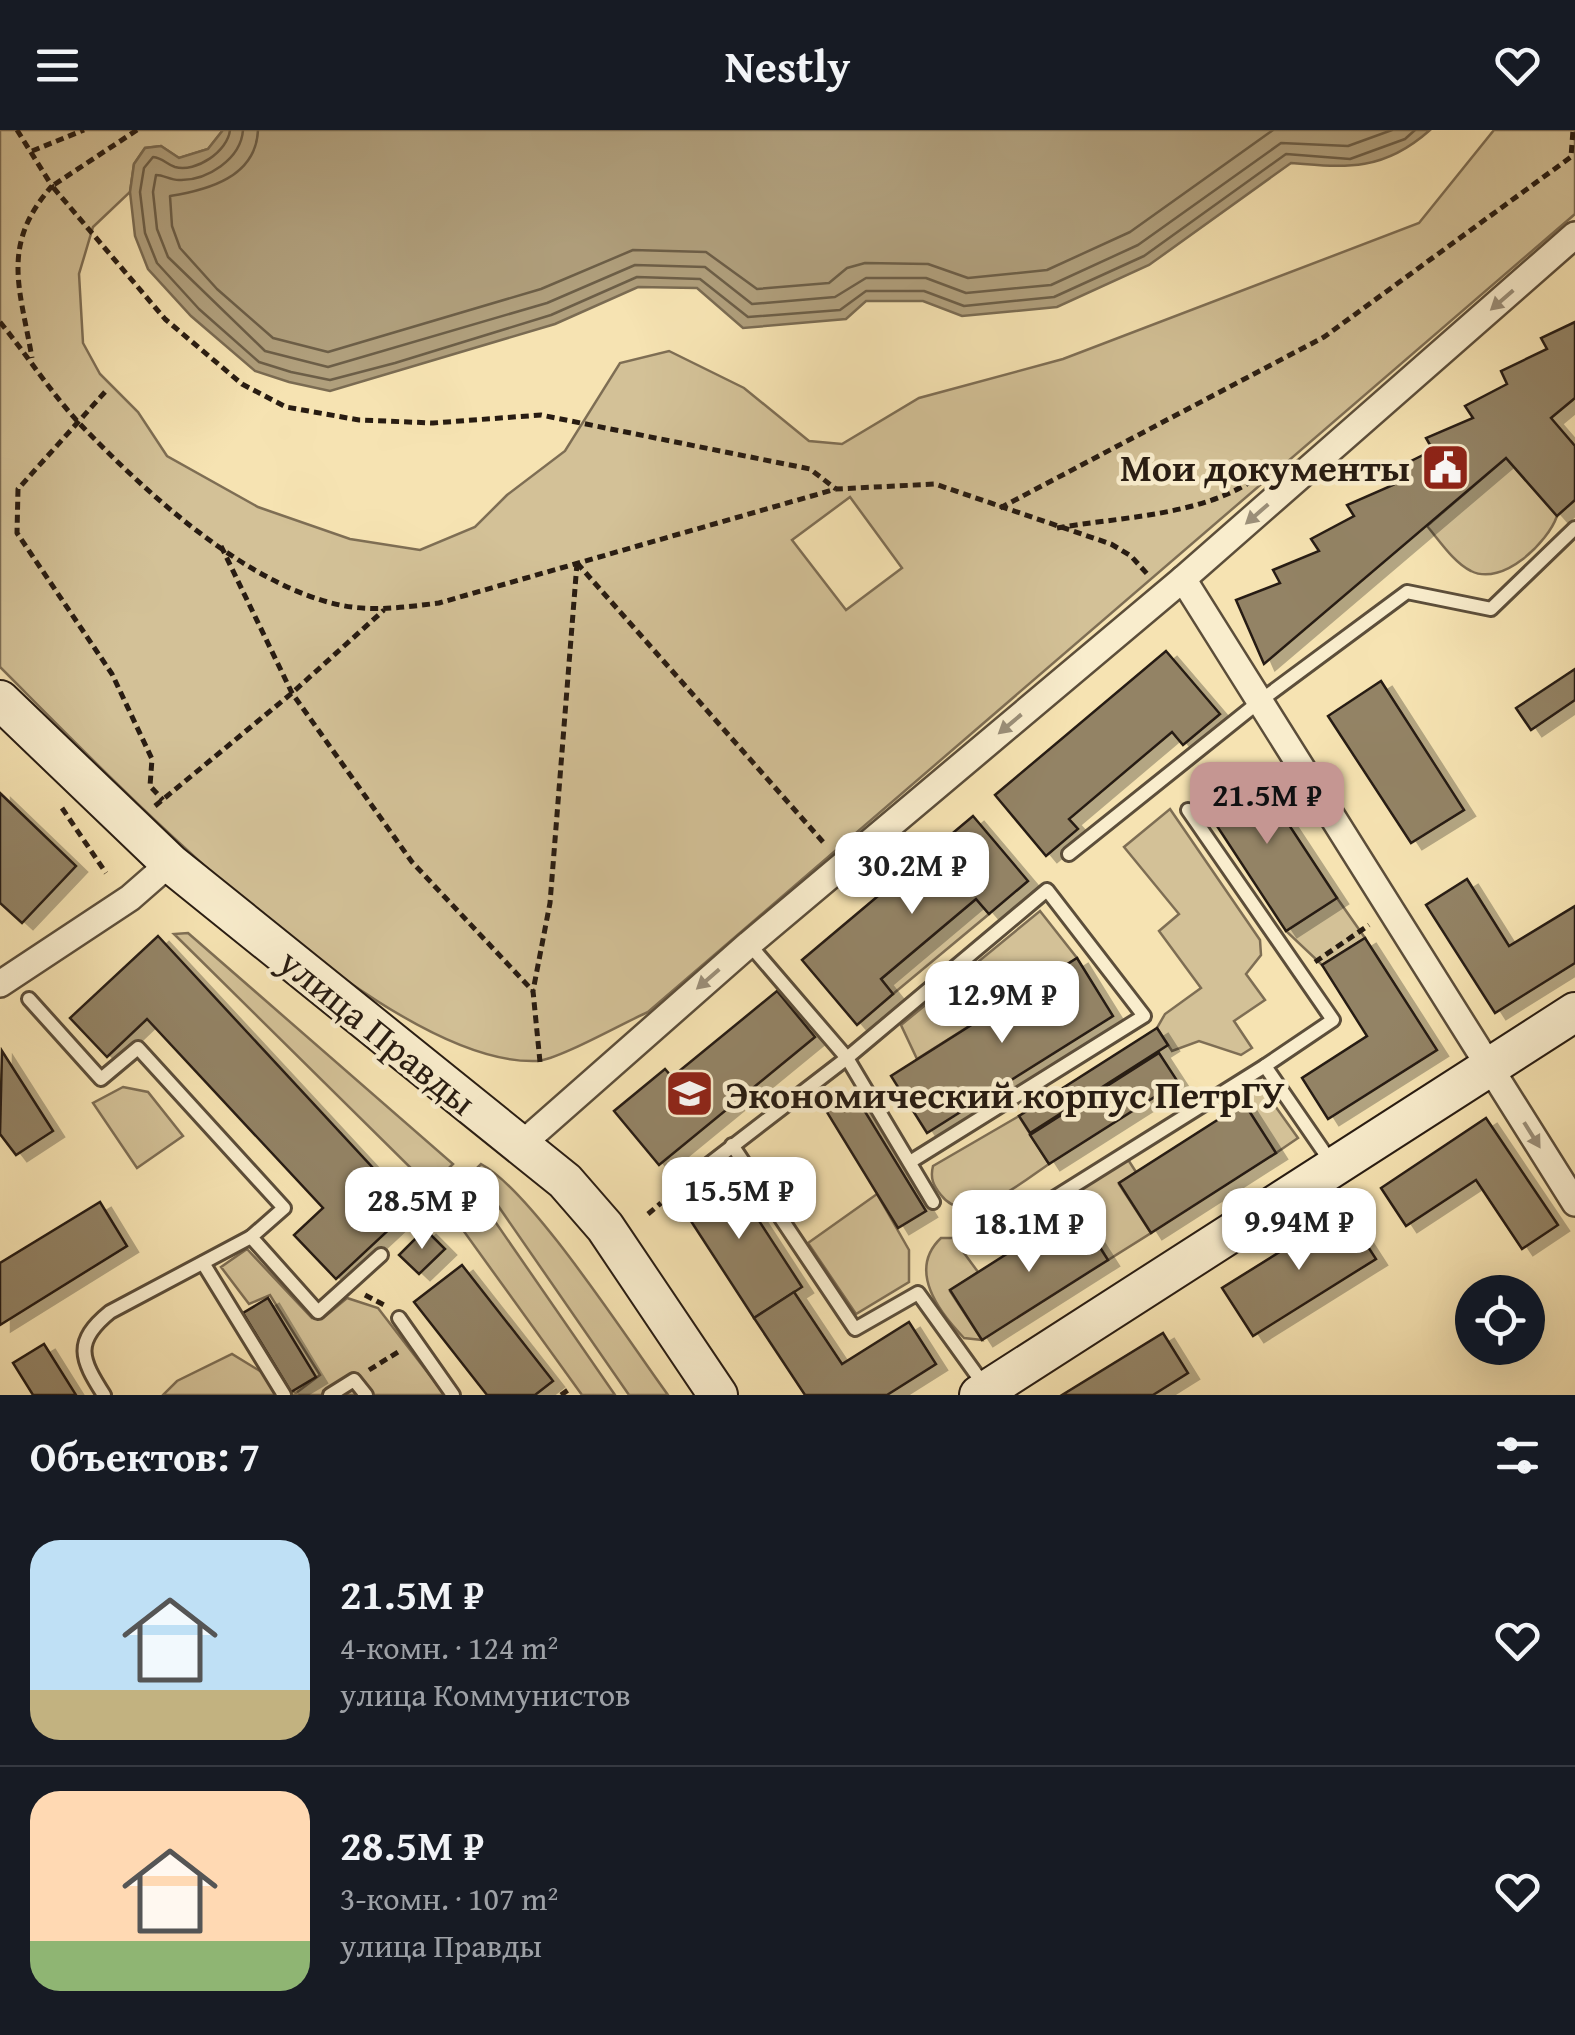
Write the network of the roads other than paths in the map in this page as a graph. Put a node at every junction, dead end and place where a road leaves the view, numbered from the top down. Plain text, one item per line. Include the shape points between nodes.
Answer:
1 (1575, 236) edge
2 (1575, 528) edge
3 (1183, 579) junction
4 (0, 700) edge
5 (1260, 701) junction
6 (1188, 810) dead end
7 (1069, 854) dead end
8 (170, 863) junction
9 (748, 944) junction
10 (0, 984) edge
11 (29, 999) dead end
12 (1575, 1012) edge
13 (847, 1058) junction
14 (1265, 1066) junction
15 (1489, 1068) junction
16 (522, 1144) junction
17 (732, 1145) junction
18 (910, 1162) junction
19 (1334, 1167) junction
20 (673, 1192) dead end
21 (933, 1202) dead end
22 (1575, 1203) edge
23 (995, 1235) dead end
24 (252, 1238) junction
25 (381, 1254) dead end
26 (203, 1263) junction
27 (399, 1318) road end
28 (987, 1393) edge
29 (104, 1395) edge
30 (284, 1395) edge
31 (330, 1395) edge
32 (366, 1395) edge
33 (453, 1395) edge
34 (718, 1395) edge

1 -> 3 street
2 - 5 lane via 1491,609 1406,592
3 - 5 street
3 -> 9 street
4 - 8 main road, улица Правды
5 - 7 lane
5 - 15 street
6 - 14 lane via 1333,1020
8 - 10 street via 130,898
8 - 16 main road, улица Правды
9 - 13 lane
9 -> 16 street
11 - 24 lane via 101,1079 138,1048 284,1208
12 - 15 main road
13 - 17 lane
13 - 18 lane
13 - 18 lane via 1047,890 1144,1016
14 - 19 lane
14 - 23 lane
15 - 19 main road
15 -> 22 street
16 - 34 main road, улица Правды via 605,1227
17 - 20 lane
17 - 28 lane via 855,1330 918,1293
18 - 21 lane
19 - 28 main road
24 - 25 lane via 318,1312
24 - 26 lane
26 - 29 lane via 90,1328 85,1366
26 - 30 lane
27 - 33 lane
31 - 32 lane via 354,1380

